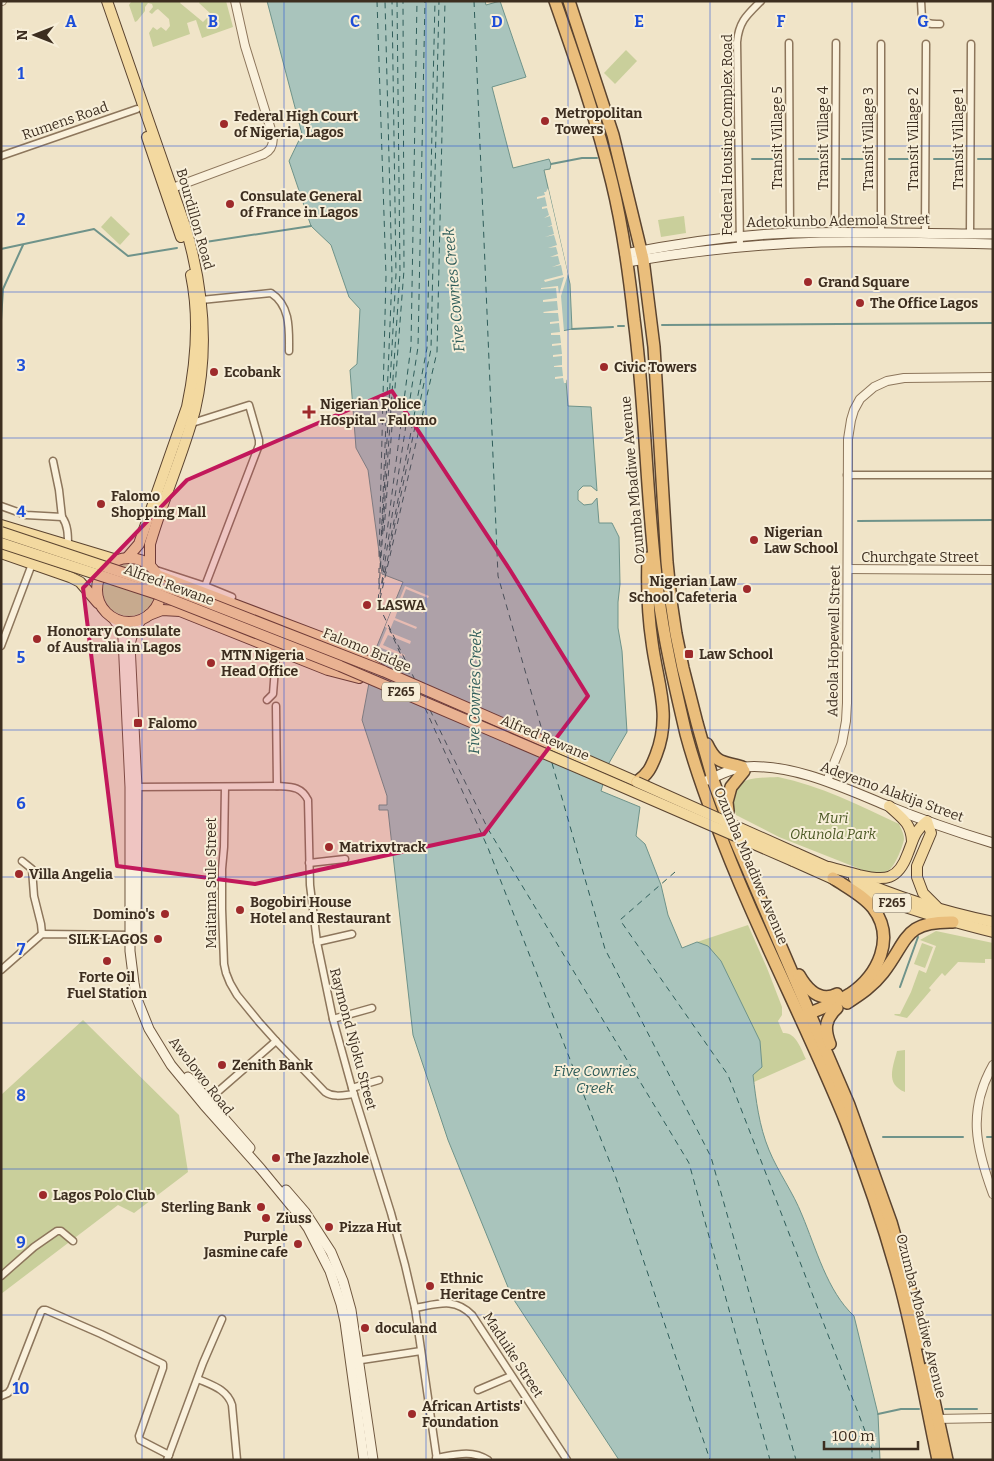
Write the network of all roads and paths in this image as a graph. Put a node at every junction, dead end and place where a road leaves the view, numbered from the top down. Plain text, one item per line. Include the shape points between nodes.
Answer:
1 (100, 1) edge
2 (107, 1) edge
3 (235, 1) edge
4 (555, 1) edge
5 (569, 1) edge
6 (761, 1) edge
7 (921, 1) edge
8 (940, 24) dead end
9 (789, 43) dead end
10 (836, 43) dead end
11 (881, 44) dead end
12 (926, 44) dead end
13 (971, 44) dead end
14 (137, 109) junction
15 (1, 156) edge
16 (169, 188) junction
17 (835, 232) junction
18 (881, 233) junction
19 (925, 233) junction
20 (790, 234) junction
21 (970, 234) junction
22 (993, 234) edge
23 (739, 242) junction
24 (993, 244) edge
25 (642, 255) junction
26 (626, 258) junction
27 (201, 300) junction
28 (289, 351) dead end
29 (993, 377) edge
30 (187, 423) junction
31 (53, 461) dead end
32 (847, 475) junction
33 (993, 475) edge
34 (1, 506) edge
35 (650, 514) junction
36 (62, 517) junction
37 (1, 525) edge
38 (1, 532) edge
39 (1, 543) edge
40 (68, 546) junction
41 (1, 552) edge
42 (122, 559) junction
43 (32, 564) junction
44 (848, 569) junction
45 (153, 570) junction
46 (993, 570) edge
47 (205, 586) junction
48 (232, 597) dead end
49 (102, 607) junction
50 (162, 610) junction
51 (112, 617) junction
52 (145, 618) junction
53 (214, 630) dead end
54 (1, 646) edge
55 (276, 656) dead end
56 (383, 671) junction
57 (378, 682) junction
58 (267, 700) dead end
59 (276, 706) dead end
60 (697, 722) junction
61 (746, 769) junction
62 (713, 780) junction
63 (827, 781) junction
64 (636, 782) junction
65 (701, 785) junction
66 (277, 786) junction
67 (134, 787) junction
68 (225, 787) junction
69 (889, 806) junction
70 (927, 821) junction
71 (729, 825) junction
72 (912, 842) junction
73 (993, 843) edge
74 (794, 857) junction
75 (345, 859) dead end
76 (22, 861) dead end
77 (309, 863) junction
78 (831, 873) junction
79 (936, 907) junction
80 (954, 922) junction
81 (993, 922) edge
82 (993, 932) edge
83 (42, 934) junction
84 (352, 934) dead end
85 (133, 935) junction
86 (317, 942) junction
87 (786, 957) junction
88 (1, 970) edge
89 (858, 986) junction
90 (372, 1008) dead end
91 (837, 1008) junction
92 (806, 1018) junction
93 (333, 1019) junction
94 (276, 1042) junction
95 (993, 1065) edge
96 (379, 1080) dead end
97 (353, 1091) junction
98 (206, 1102) junction
99 (849, 1105) junction
100 (993, 1194) edge
101 (73, 1241) dead end
102 (1, 1276) edge
103 (415, 1308) junction
104 (222, 1319) dead end
105 (421, 1351) junction
106 (354, 1361) junction
107 (511, 1376) junction
108 (198, 1379) junction
109 (478, 1390) dead end
110 (1, 1396) edge
111 (993, 1418) edge
112 (934, 1420) junction
113 (168, 1457) edge
114 (436, 1459) edge
115 (238, 1460) edge
116 (364, 1460) edge
117 (373, 1460) edge
118 (488, 1460) edge
119 (567, 1460) edge
120 (938, 1460) edge
121 (947, 1460) edge

1 - 14 main road, Bourdillon Road
2 - 16 main road, Bourdillon Road
3 - 16 street via 245,46 272,133 270,151
4 - 26 highway, Ozumba Mbadiwe Avenue via 604,151
5 - 25 highway, Ozumba Mbadiwe Avenue via 613,135
6 - 23 street, Federal Housing Complex Road via 742,22 737,42
7 - 8 street via 924,22
9 - 20 street, Transit Village 5
10 - 17 street, Transit Village 4
11 - 18 street, Transit Village 3
12 - 19 street, Transit Village 2
13 - 21 street, Transit Village 1
14 - 15 street, Rumens Road
14 - 16 main road, Bourdillon Road
16 - 27 main road, Bourdillon Road via 193,251
16 - 30 main road, Bourdillon Road via 192,279 196,335
17 - 18 main road, Adetokunbo Ademola Street
17 - 20 main road, Adetokunbo Ademola Street
18 - 19 main road, Adetokunbo Ademola Street
19 - 21 main road, Adetokunbo Ademola Street
20 - 23 main road, Adetokunbo Ademola Street
21 - 22 main road, Adetokunbo Ademola Street
23 - 24 main road, Adetokunbo Ademola Street
23 - 25 main road, Adetokunbo Ademola Street
25 - 26 main road, Adetokunbo Ademola Street
25 - 60 highway, Ozumba Mbadiwe Avenue via 653,338 671,601
26 - 35 highway, Ozumba Mbadiwe Avenue via 635,321
27 - 28 street via 271,293 285,308
27 - 30 main road, Bourdillon Road via 200,382
29 - 32 street, Adeola Hopewell Street via 904,378 874,387 860,399 851,420
30 - 42 main road, Bourdillon Road via 139,544
30 - 45 main road, Bourdillon Road via 150,544
30 - 47 street via 249,405 259,440
31 - 36 street
32 - 33 street
32 - 44 street, Adeola Hopewell Street
34 - 36 street via 26,515
35 - 64 highway via 648,609 663,705 663,729 647,774
35 - 65 highway, Ozumba Mbadiwe Avenue via 669,664
36 - 40 street
37 - 40 main road
38 - 56 main road, Falomo Bridge / F265, bridge via 181,592
39 - 57 main road, Alfred Rewane / F265, bridge via 158,594
40 - 42 main road
41 - 43 main road
42 - 45 main road via 135,558
42 - 49 main road via 109,564 98,580 96,589
43 - 49 main road via 80,582
43 - 54 street
44 - 46 street, Churchgate Street
44 - 63 street, Adeola Hopewell Street via 846,721 842,743
45 - 47 street
45 - 52 main road via 161,592 155,608
45 - 56 main road, bridge via 188,587 339,644
47 - 48 street
49 - 51 main road
50 - 52 main road
50 - 53 street
50 - 57 main road, bridge via 180,611 328,670
51 - 52 main road via 131,622
51 - 67 main road, Awolowo Road via 123,638
52 - 67 main road, Awolowo Road via 130,644
55 - 58 street via 273,694
56 - 64 main road, Falomo Bridge / F265
57 - 74 main road, Alfred Rewane / F265, bridge
59 - 66 street
60 - 61 highway via 717,759
60 - 62 highway, Ozumba Mbadiwe Avenue
61 - 62 main road, Adeyemo Alakija Street
61 - 63 main road, Adeyemo Alakija Street via 771,768
61 - 71 highway via 728,794
62 - 65 main road, Adeyemo Alakija Street
62 - 71 highway, Ozumba Mbadiwe Avenue
63 - 69 main road, Adeyemo Alakija Street
64 - 74 main road, Falomo Bridge / F265, bridge
65 - 92 highway, Ozumba Mbadiwe Avenue via 725,850
66 - 68 street, Raymond Njoku Street
66 - 77 street, Raymond Njoku Street via 297,788 308,800
67 - 68 street, Raymond Njoku Street
67 - 85 main road, Awolowo Road
68 - 94 street, Maitama Sule Street via 222,869 224,964 237,995
69 - 70 main road, Adeyemo Alakija Street
69 - 72 main road via 909,825
70 - 72 main road via 917,830
70 - 73 main road, Adeyemo Alakija Street
70 - 79 main road via 930,833 917,866 917,878 922,893
71 - 87 highway, Ozumba Mbadiwe Avenue
72 - 78 main road via 904,864 888,878
74 - 78 main road, F265
75 - 77 street
76 - 83 street via 32,869
77 - 86 street, Raymond Njoku Street
78 - 79 main road, F265
78 - 80 main road, F265 via 882,899
78 - 89 highway via 873,907 882,926 884,945 880,960
79 - 81 main road
80 - 82 main road
80 - 91 highway via 935,922 916,929 905,938 874,984
83 - 85 street
83 - 88 street
84 - 86 street
85 - 98 main road, Awolowo Road via 130,951 134,983 146,1022 171,1065
86 - 93 street, Raymond Njoku Street
87 - 89 highway via 807,987 822,997 832,997
87 - 92 highway, Ozumba Mbadiwe Avenue
89 - 92 highway
90 - 93 street
91 - 92 highway
91 - 99 highway via 827,1020 826,1030
92 - 99 highway, Ozumba Mbadiwe Avenue
92 - 112 highway, Ozumba Mbadiwe Avenue via 884,1228
93 - 97 street, Raymond Njoku Street
94 - 97 street, Maitama Sule Street via 330,1095 339,1096
94 - 98 street
95 - 100 street via 978,1100 976,1134
96 - 97 street, Maitama Sule Street
97 - 103 street, Raymond Njoku Street via 391,1213
98 - 106 main road, Awolowo Road via 308,1228 335,1286
99 - 112 highway, Ozumba Mbadiwe Avenue via 910,1289
101 - 102 street via 57,1231
103 - 105 street, Raymond Njoku Street
103 - 107 street, Maduike Street via 451,1303 466,1309
104 - 108 street
105 - 106 street
105 - 114 street, Raymond Njoku Street
106 - 116 main road, Awolowo Road
106 - 117 main road, Awolowo Road
107 - 109 street
107 - 119 street, Maduike Street
108 - 113 street
108 - 115 street via 230,1398
110 - 113 street via 11,1389 41,1312 46,1310 163,1364 139,1436 140,1440
111 - 112 street
112 - 120 highway, Ozumba Mbadiwe Avenue
112 - 121 highway, Ozumba Mbadiwe Avenue
114 - 118 street via 468,1453

